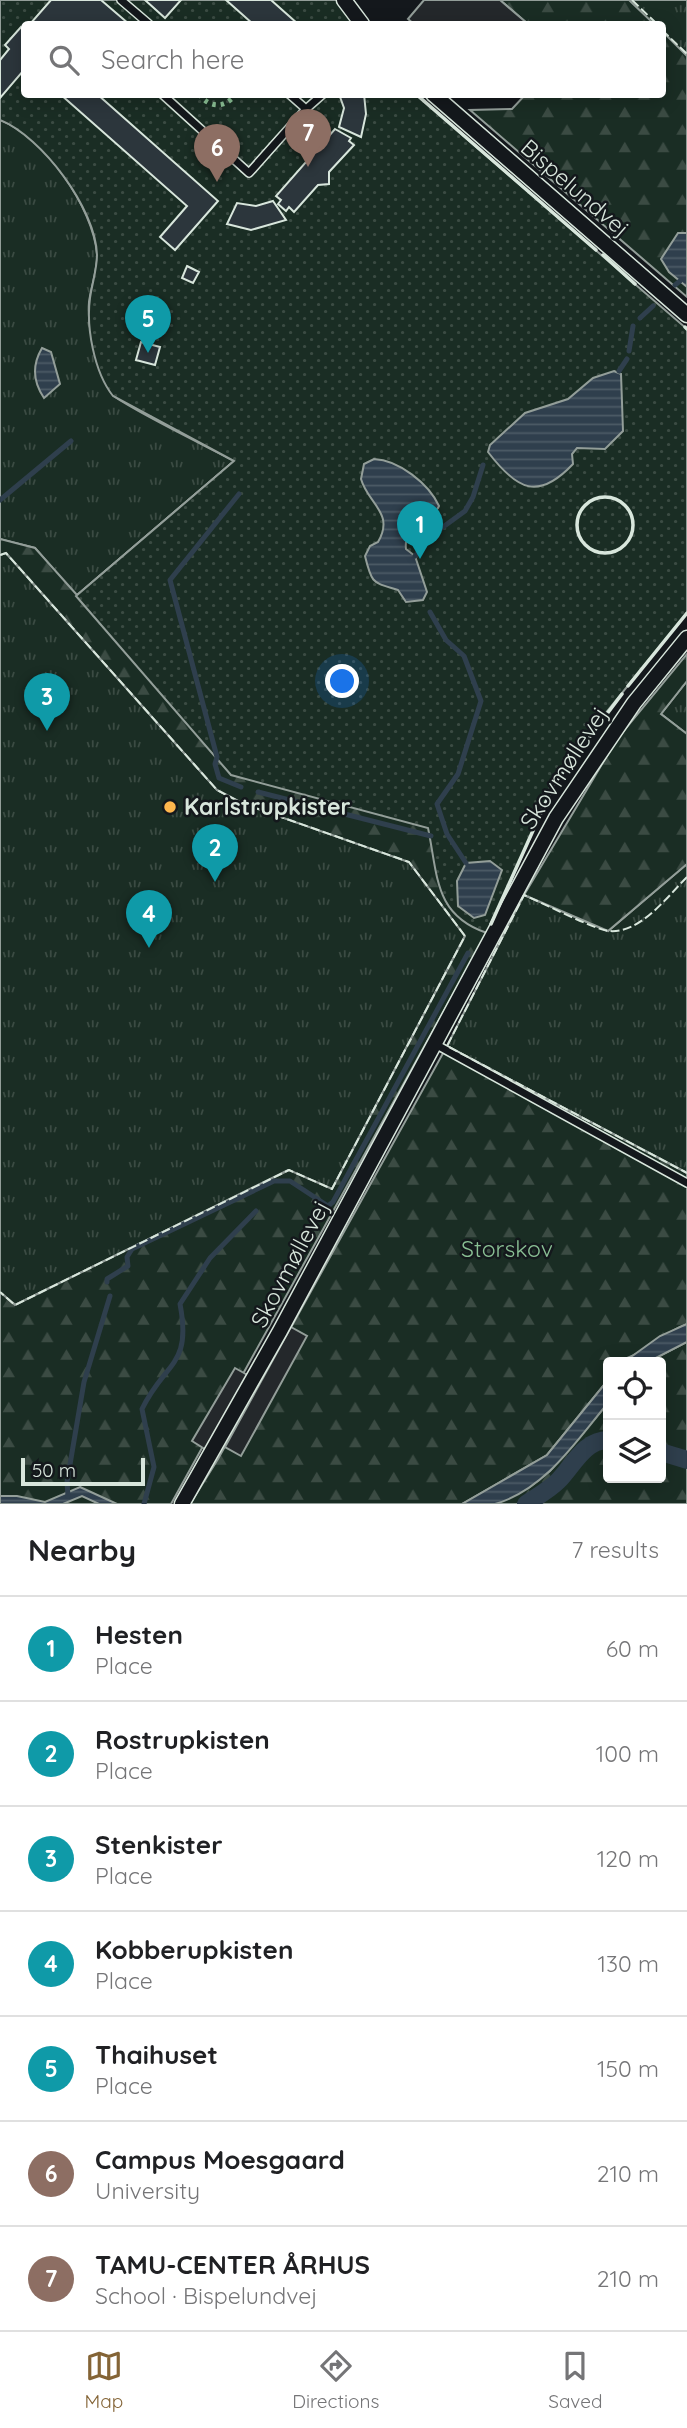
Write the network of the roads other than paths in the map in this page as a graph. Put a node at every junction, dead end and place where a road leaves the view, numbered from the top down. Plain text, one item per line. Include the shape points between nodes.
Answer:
1 (121, 0) edge
2 (344, 0) edge
3 (146, 21) edge
4 (360, 21) edge
5 (166, 98) edge
6 (294, 98) edge
7 (318, 98) edge
8 (438, 98) edge
9 (306, 109) junction
10 (687, 315) edge
11 (687, 638) edge
12 (435, 1044) junction
13 (687, 1183) edge
14 (182, 1504) edge

1 - 3 lane
2 - 4 street
5 - 9 lane via 248,173
6 - 9 lane
7 - 9 lane
8 - 10 street, Bispelundvej
11 - 12 street, Skovmøllevej via 586,769
12 - 13 lane
12 - 14 street, Skovmøllevej

